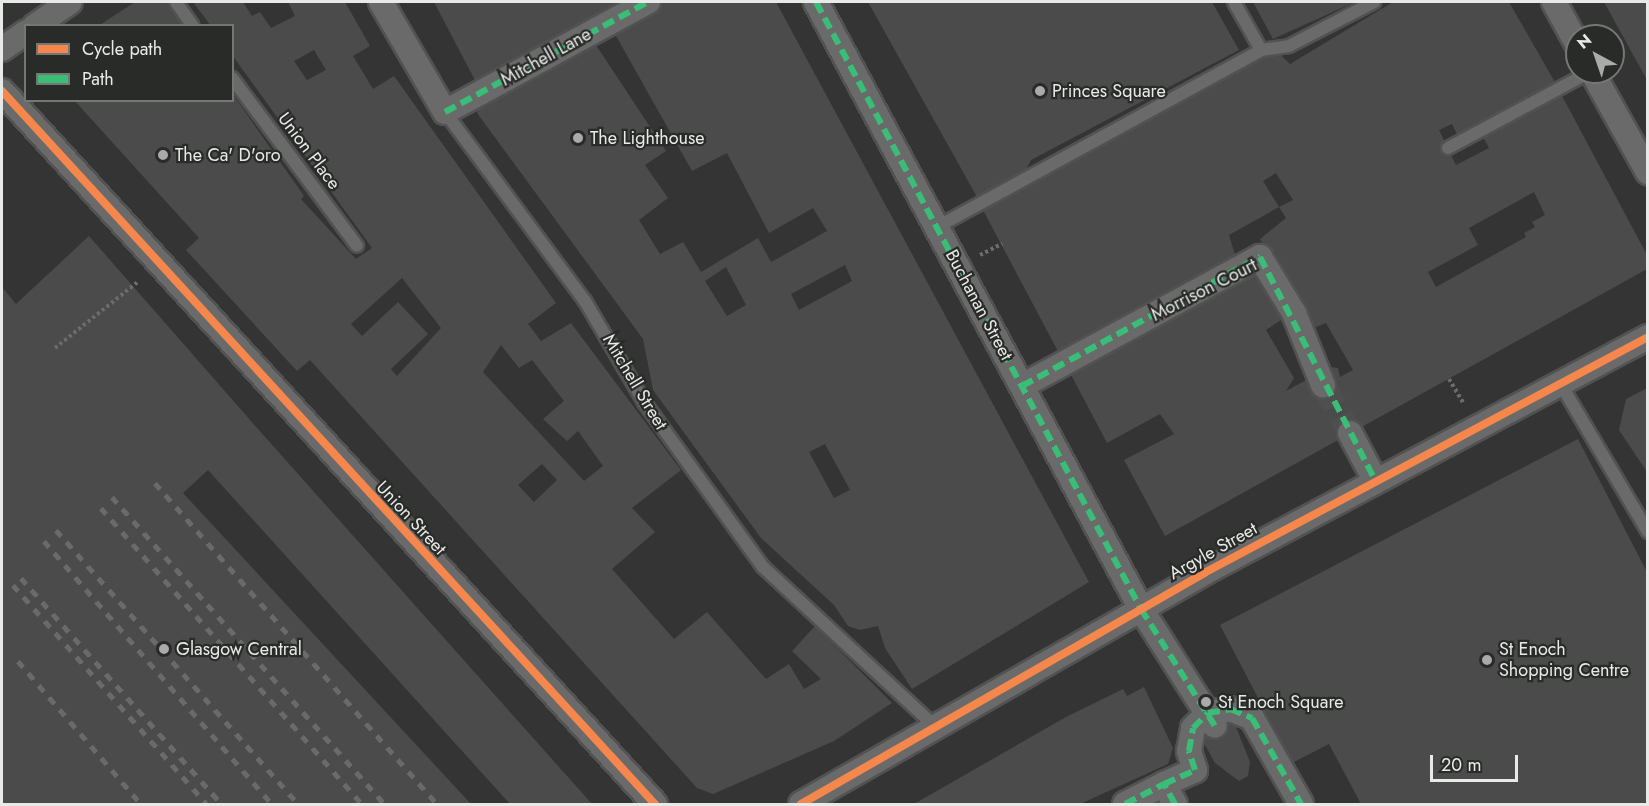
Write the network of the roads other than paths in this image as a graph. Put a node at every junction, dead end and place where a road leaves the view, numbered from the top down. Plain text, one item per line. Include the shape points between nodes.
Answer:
1 (70, 2) edge
2 (176, 2) edge
3 (381, 2) edge
4 (816, 2) edge
5 (1234, 2) edge
6 (1374, 2) edge
7 (1554, 2) edge
8 (639, 4) edge
9 (38, 24) edge
10 (192, 24) edge
11 (1566, 24) edge
12 (24, 33) edge
13 (2, 49) edge
14 (1261, 50) junction
15 (234, 81) edge
16 (1568, 84) edge
17 (1598, 84) edge
18 (2, 91) edge
19 (445, 112) junction
20 (1448, 148) dead end
21 (1647, 172) edge
22 (937, 227) junction
23 (357, 246) dead end
24 (1647, 337) edge
25 (1560, 383) junction
26 (1323, 385) tunnel mouth
27 (1022, 386) junction
28 (1350, 433) tunnel mouth
29 (1375, 480) junction
30 (1647, 532) edge
31 (1141, 609) junction
32 (1211, 719) junction
33 (935, 726) junction
34 (1170, 794) edge
35 (655, 804) edge
36 (801, 804) edge
37 (1125, 804) edge
38 (1301, 804) edge

1 - 9 street
2 - 10 lane
3 - 19 street, Mitchell Street
4 - 22 street, Buchanan Street
5 - 14 lane
6 - 14 lane via 1289,46
7 - 11 street
8 - 19 street, Mitchell Lane
12 - 13 street
14 - 22 lane
15 - 23 lane, Union Place
16 - 20 lane
17 - 21 street
18 - 35 street, Union Street
19 - 33 lane, Mitchell Street via 585,301 644,402 763,567
22 - 27 street, Buchanan Street
24 - 25 street, Argyle Street
25 - 29 street, Argyle Street
25 - 30 lane
26 - 27 street, Morrison Court via 1294,313 1260,257
27 - 31 street, Buchanan Street
28 - 29 street
29 - 31 street, Argyle Street
31 - 32 street, Buchanan Street
31 - 33 street, Argyle Street
32 - 34 street via 1190,738 1195,770
32 - 38 street via 1230,709 1252,718
33 - 36 street, Argyle Street
34 - 37 street

